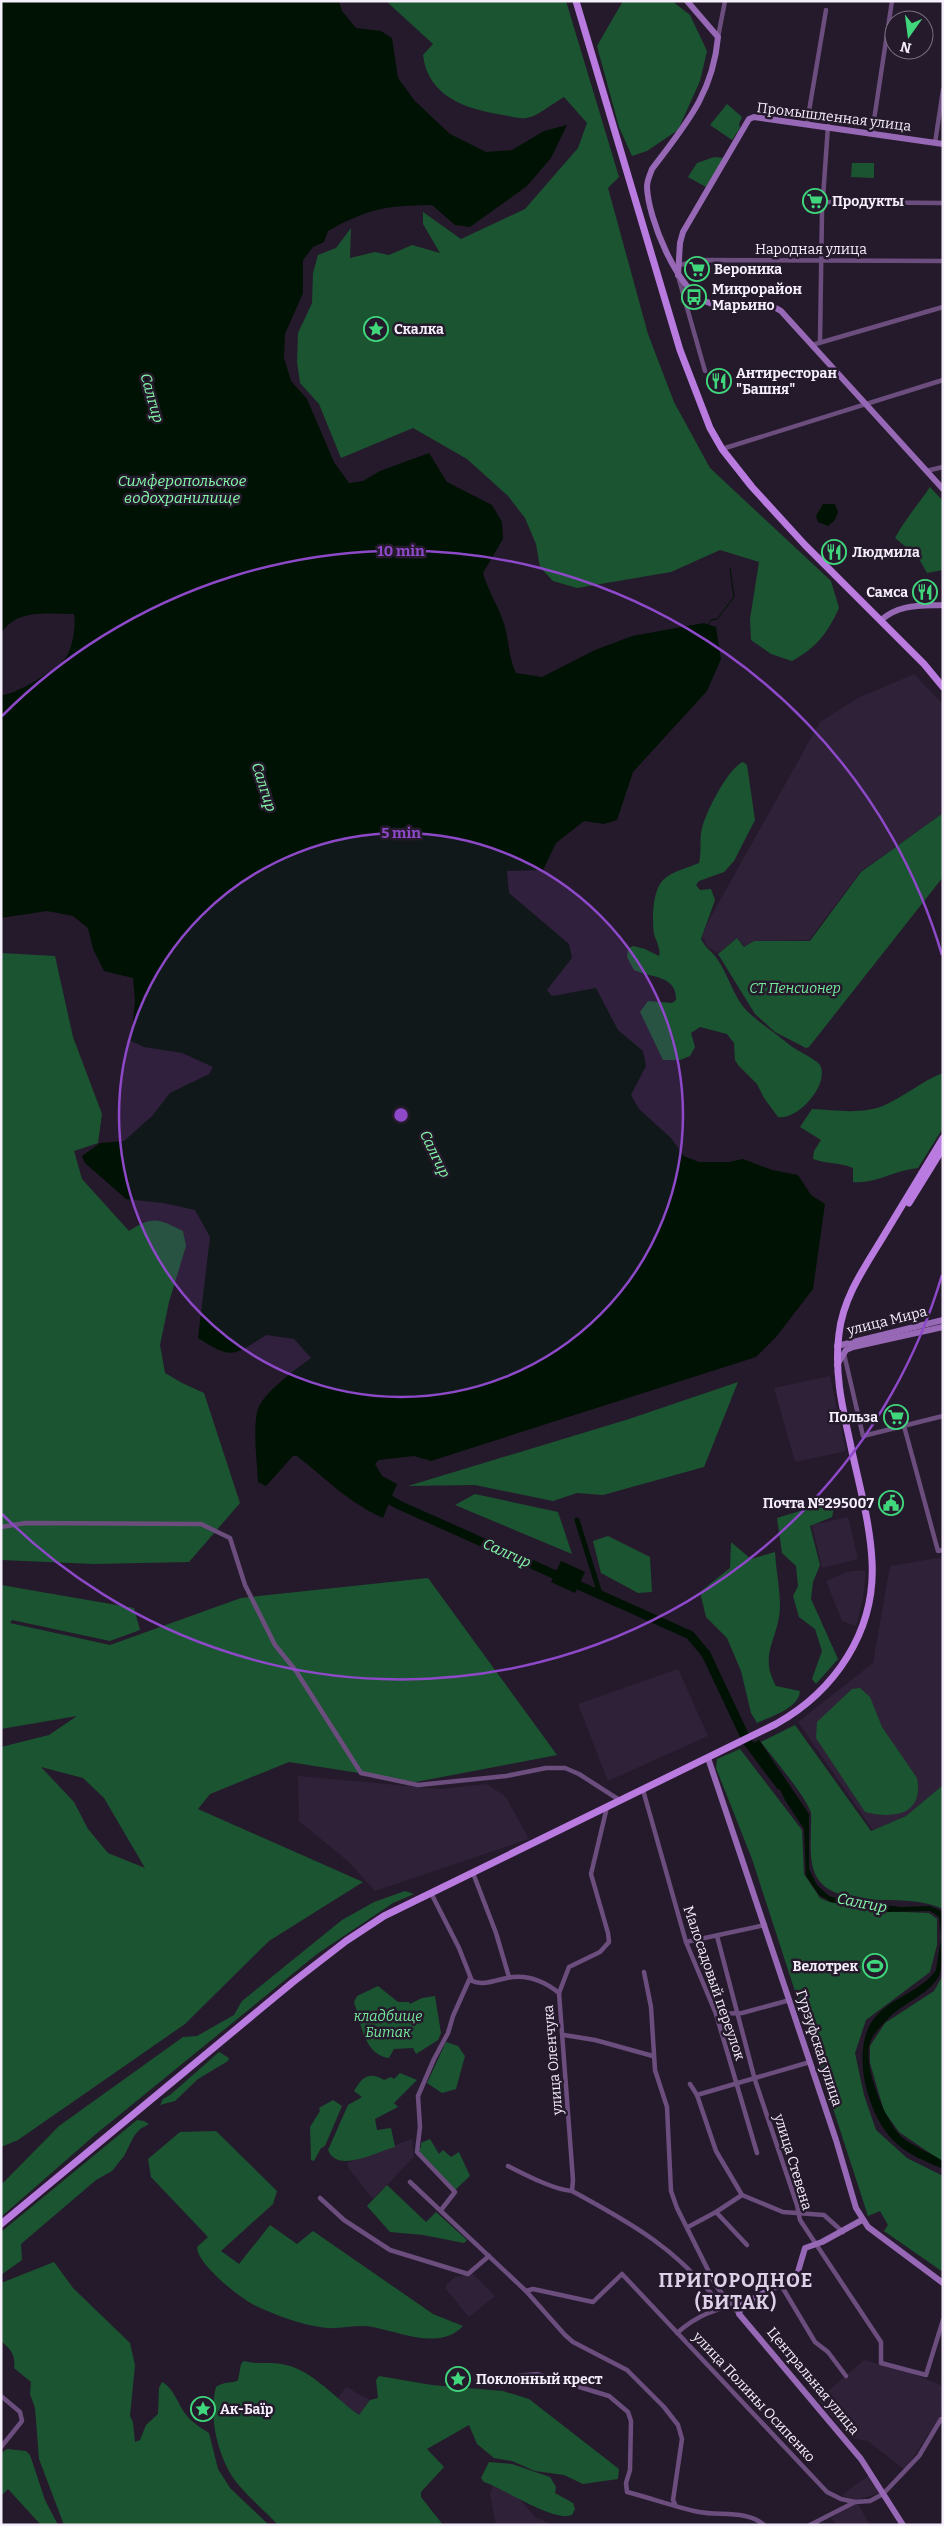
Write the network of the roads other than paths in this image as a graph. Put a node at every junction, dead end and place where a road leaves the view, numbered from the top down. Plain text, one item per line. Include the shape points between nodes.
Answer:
1 (576, 1) edge
2 (687, 1) edge
3 (725, 1) edge
4 (892, 1) edge
5 (826, 10) dead end
6 (718, 37) junction
7 (943, 90) edge
8 (806, 123) junction
9 (828, 126) junction
10 (872, 133) junction
11 (935, 143) junction
12 (943, 144) edge
13 (824, 202) junction
14 (943, 203) edge
15 (821, 261) junction
16 (943, 261) edge
17 (680, 265) junction
18 (678, 276) junction
19 (943, 307) edge
20 (820, 342) junction
21 (812, 346) junction
22 (704, 372) dead end
23 (943, 380) edge
24 (866, 403) junction
25 (722, 449) junction
26 (943, 466) edge
27 (926, 471) junction
28 (943, 489) edge
29 (943, 605) edge
30 (881, 620) junction
31 (943, 687) edge
32 (943, 1138) edge
33 (943, 1148) edge
34 (943, 1320) edge
35 (943, 1326) edge
36 (837, 1346) junction
37 (844, 1353) junction
38 (836, 1366) junction
39 (943, 1416) edge
40 (904, 1426) junction
41 (1, 1527) edge
42 (940, 1551) edge
43 (708, 1758) junction
44 (643, 1790) junction
45 (621, 1800) junction
46 (607, 1808) junction
47 (473, 1873) junction
48 (431, 1893) junction
49 (765, 1925) junction
50 (716, 1936) junction
51 (686, 1942) junction
52 (644, 1972) dead end
53 (509, 1977) junction
54 (470, 1978) junction
55 (559, 1993) junction
56 (790, 2000) junction
57 (716, 2014) junction
58 (736, 2014) junction
59 (564, 2035) junction
60 (653, 2056) junction
61 (810, 2062) junction
62 (755, 2080) junction
63 (690, 2084) dead end
64 (737, 2086) junction
65 (697, 2096) junction
66 (757, 2153) dead end
67 (508, 2166) dead end
68 (410, 2182) dead end
69 (572, 2191) junction
70 (742, 2195) junction
71 (320, 2198) dead end
72 (441, 2210) junction
73 (716, 2212) junction
74 (798, 2212) junction
75 (862, 2220) junction
76 (1, 2224) edge
77 (688, 2227) junction
78 (843, 2232) junction
79 (816, 2244) junction
80 (747, 2245) dead end
81 (489, 2256) junction
82 (943, 2283) edge
83 (781, 2285) junction
84 (526, 2291) junction
85 (727, 2299) junction
86 (742, 2304) junction
87 (732, 2306) junction
88 (722, 2307) junction
89 (739, 2314) junction
90 (943, 2320) edge
91 (678, 2333) junction
92 (846, 2376) dead end
93 (477, 2380) dead end
94 (1, 2396) edge
95 (941, 2419) dead end
96 (1, 2447) edge
97 (884, 2494) junction
98 (855, 2502) junction
99 (675, 2504) junction
100 (764, 2525) edge
101 (810, 2525) edge
102 (903, 2525) edge

1 - 25 main road via 680,350 706,420
2 - 6 street
3 - 6 street
4 - 10 street
5 - 8 street
6 - 18 street via 716,62 698,104 648,178 647,189 655,222
7 - 11 street
8 - 9 street, Промышленная улица
8 - 17 street, Промышленная улица via 754,117 745,122 683,232
9 - 10 street, Промышленная улица
9 - 13 street
10 - 11 street, Промышленная улица
11 - 12 street, Промышленная улица
13 - 14 street
13 - 15 street
15 - 16 street, Народная улица
15 - 17 street, Народная улица via 699,260
15 - 20 street
17 - 18 street, Промышленная улица
18 - 21 street via 695,295 716,305 761,303 772,306
18 - 22 street
19 - 20 street
20 - 21 street
21 - 24 street
23 - 24 street
24 - 25 street
24 - 27 street
25 - 30 main road via 805,544
26 - 27 street
27 - 28 street
29 - 30 street via 906,606
30 - 31 main road
32 - 36 main road via 854,1288 843,1314
33 - 36 main road via 860,1284
34 - 36 street, улица Мира
35 - 37 street, улица Мира via 853,1347
36 - 38 main road
37 - 38 street, улица Мира
37 - 40 street via 863,1436
38 - 43 main road via 872,1562 872,1580 863,1624 854,1646 832,1681 795,1714
39 - 40 street
40 - 42 street
41 - 45 street via 42,1523 201,1524 230,1538 244,1585 275,1645 296,1671 360,1773 418,1784 565,1768
43 - 44 main road
43 - 49 street, Гурзуфская улица
44 - 45 main road
44 - 51 street, Малосадовый переулок
45 - 46 main road
46 - 47 main road
46 - 55 street, улица Оленчука via 591,1874 609,1942 600,1952 569,1967
47 - 48 main road
47 - 53 street
48 - 54 street via 459,1948
48 - 76 main road via 384,1916 306,1971
49 - 50 street
49 - 56 street, Гурзуфская улица
50 - 51 street
50 - 58 street, улица Стевена
51 - 57 street, Малосадовый переулок
52 - 60 street, Центральная улица via 653,2032
53 - 54 street via 479,1984
53 - 55 street via 539,1980
54 - 72 street via 417,2102 420,2126 416,2152 455,2192
55 - 59 street, улица Оленчука
56 - 58 street
56 - 61 street, Гурзуфская улица
57 - 58 street
57 - 64 street, Малосадовый переулок
58 - 62 street, улица Стевена
59 - 60 street
59 - 69 street, улица Оленчука
60 - 77 street, Центральная улица via 667,2107 671,2191
61 - 62 street
61 - 75 street, Гурзуфская улица
62 - 64 street
62 - 74 street, улица Стевена
63 - 65 street
64 - 65 street
64 - 66 street, Малосадовый переулок
65 - 70 street via 716,2151
67 - 69 street via 564,2191
68 - 72 street
69 - 88 street via 649,2235 702,2280
70 - 73 street
70 - 74 street via 783,2212
71 - 81 street via 344,2220 390,2250 468,2274
72 - 81 street
73 - 77 street
73 - 80 street
74 - 78 street via 824,2215
74 - 79 street, улица Стевена
75 - 78 street
75 - 82 street, Гурзуфская улица
77 - 85 street, Центральная улица via 716,2286
78 - 79 street
79 - 83 street via 805,2248 797,2275
79 - 90 street, улица Стевена via 882,2342 881,2363 926,2375
81 - 84 street
83 - 86 street
83 - 92 street via 815,2342 828,2352
84 - 91 street, улица Полины Осипенко via 533,2289 593,2302 622,2274
84 - 99 street via 564,2335 627,2370 678,2425 682,2439
85 - 87 street, Центральная улица
85 - 88 street
86 - 87 street
86 - 89 street
87 - 88 street
87 - 89 street, Центральная улица
88 - 91 street via 694,2320
89 - 97 street, Центральная улица via 842,2434
91 - 98 street, улица Полины Осипенко via 827,2492
93 - 99 street via 537,2374 609,2396 628,2412 631,2421 627,2492
94 - 96 street via 20,2412 22,2421
95 - 97 street via 919,2456
97 - 98 street via 870,2501
97 - 102 street, Центральная улица
98 - 101 street
99 - 100 street via 700,2512 758,2520

